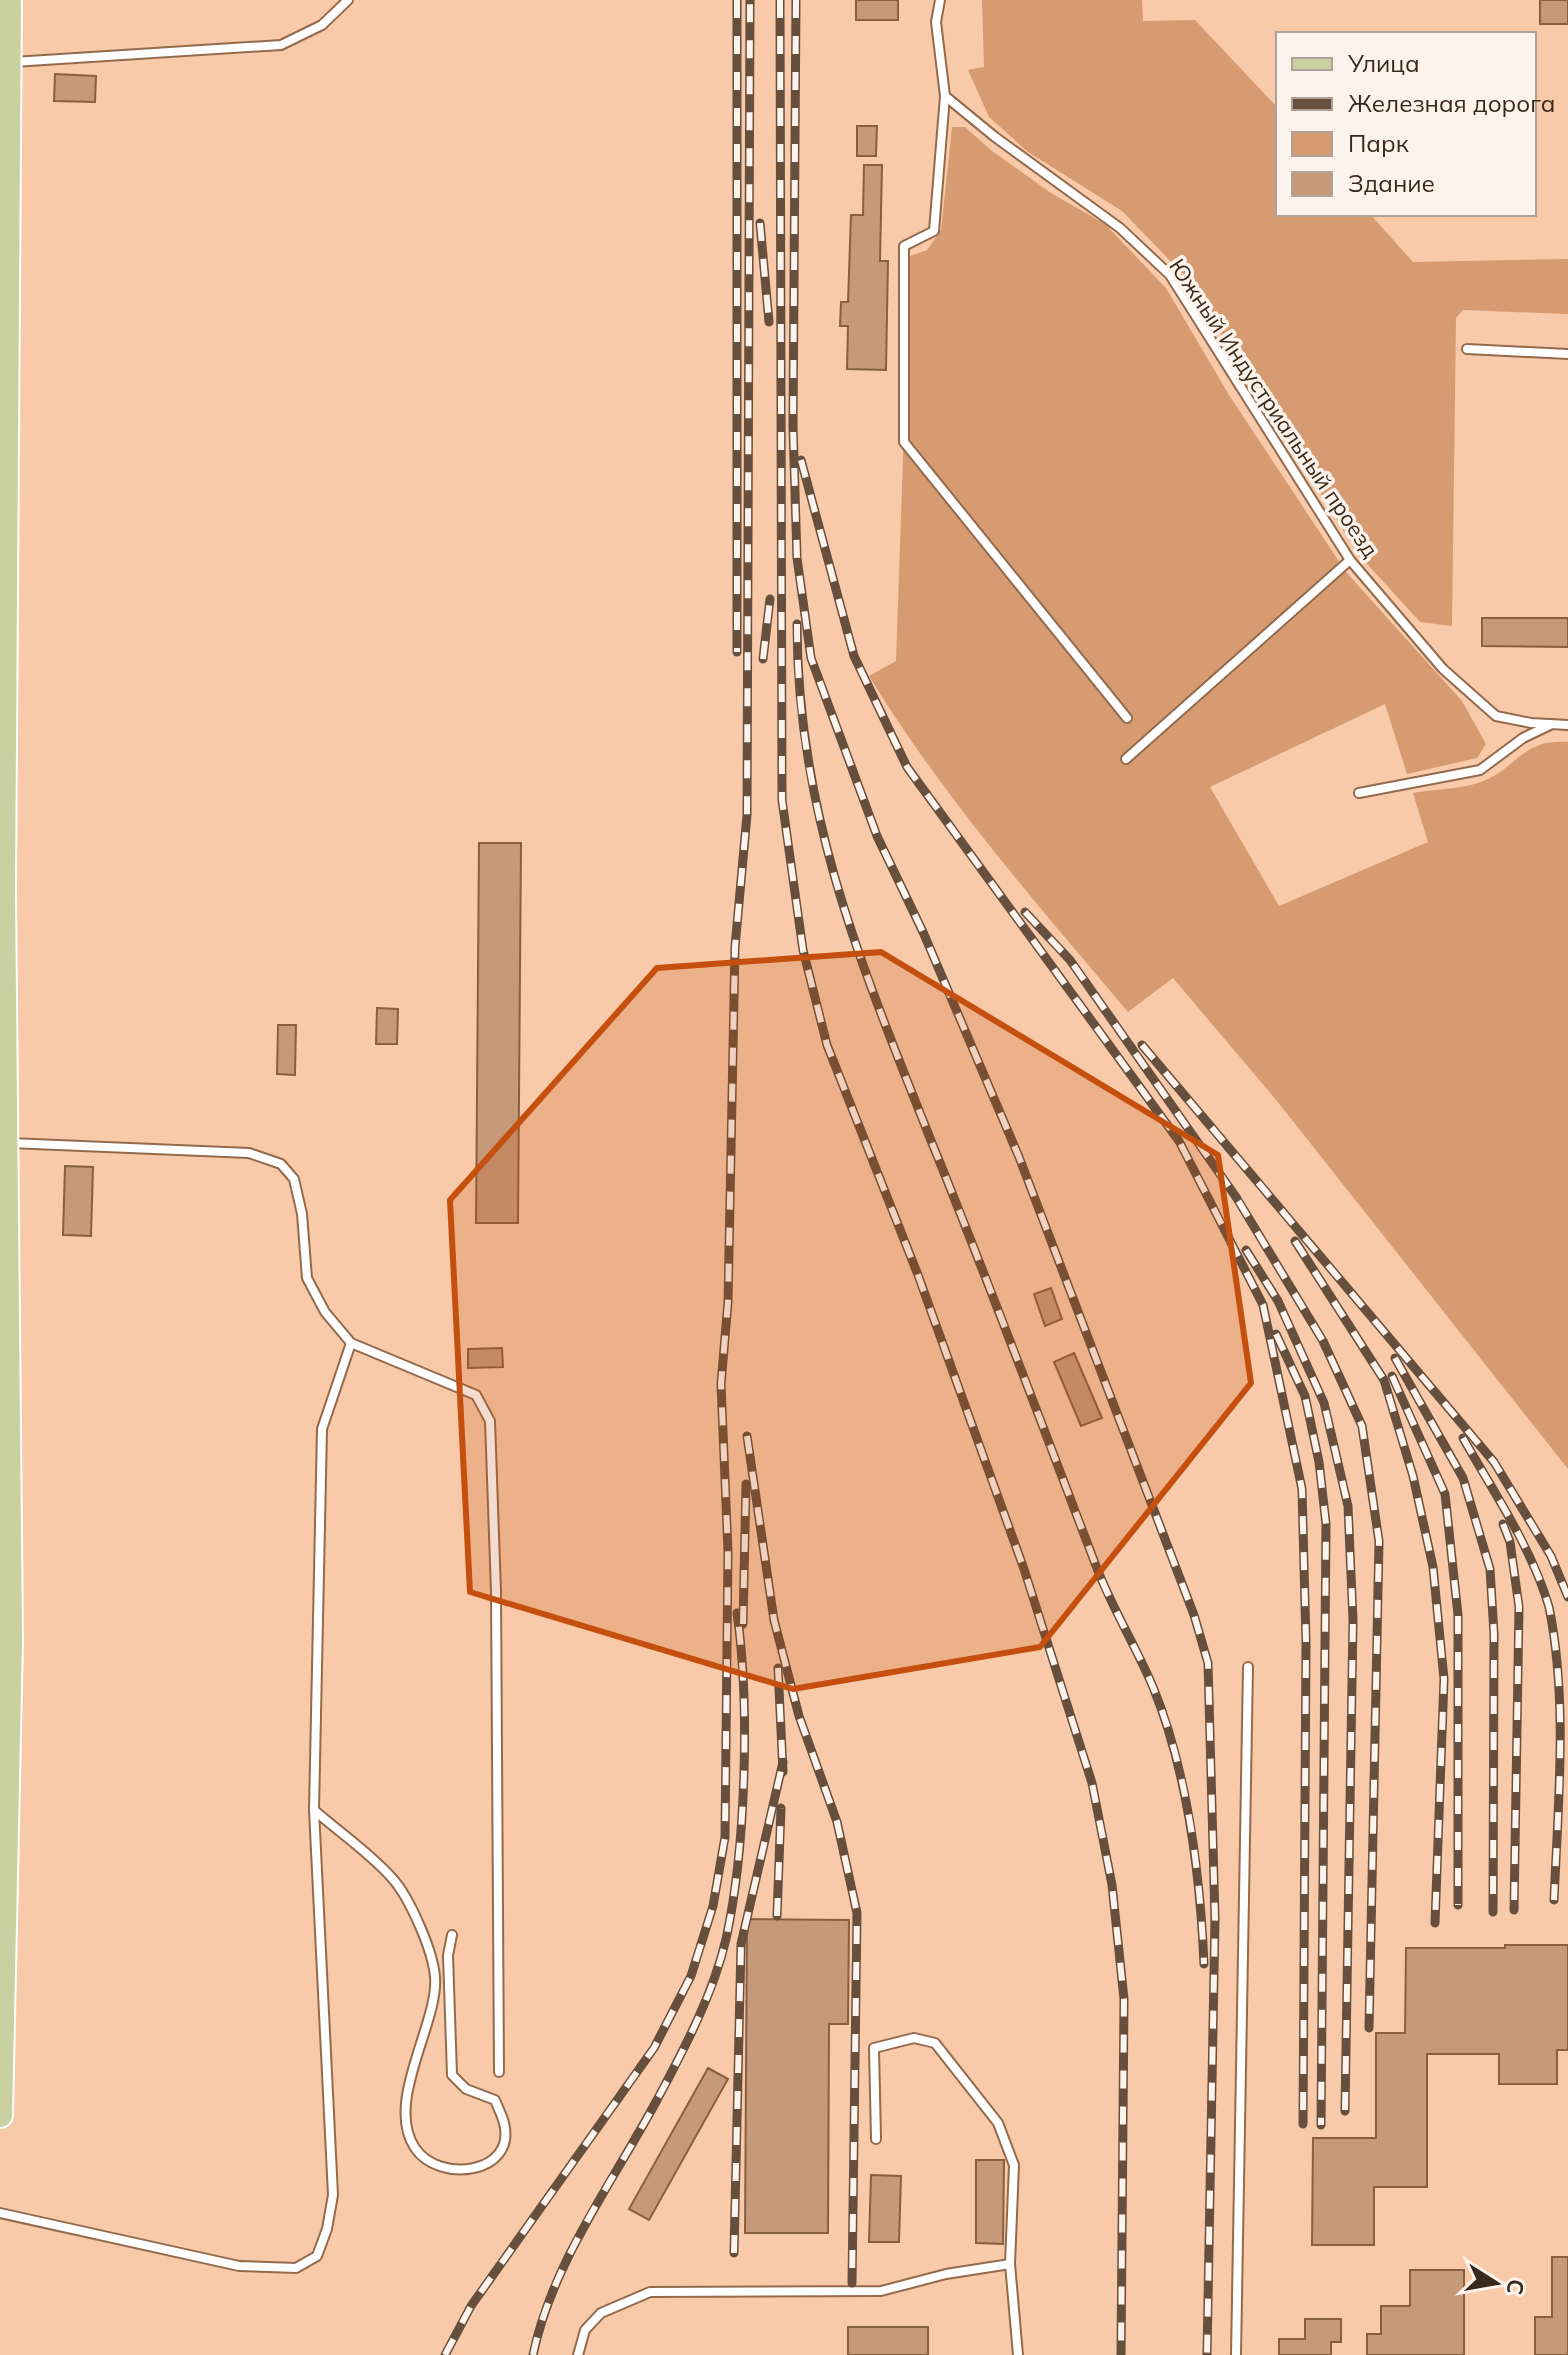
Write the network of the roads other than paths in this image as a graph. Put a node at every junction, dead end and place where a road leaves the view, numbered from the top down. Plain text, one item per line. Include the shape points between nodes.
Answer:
1 (9, 0) edge
2 (348, 0) edge
3 (940, 0) edge
4 (8, 62) junction
5 (945, 96) junction
6 (1467, 349) dead end
7 (1568, 354) edge
8 (1350, 560) junction
9 (1127, 718) dead end
10 (1552, 724) junction
11 (1568, 725) edge
12 (1126, 759) dead end
13 (1359, 793) dead end
14 (5, 1143) junction
15 (351, 1343) junction
16 (1248, 1667) dead end
17 (314, 1810) junction
18 (452, 1935) dead end
19 (499, 2072) dead end
20 (0, 2115) edge
21 (876, 2139) dead end
22 (0, 2213) edge
23 (1010, 2264) junction
24 (578, 2355) edge
25 (1018, 2355) edge
26 (1236, 2355) edge

1 - 4 main road
2 - 4 lane via 322,25 281,45
3 - 5 lane via 936,22
4 - 14 main road
5 - 8 lane, Южный Индустриальный проезд via 1120,228 1170,275
5 - 9 lane via 934,231 904,246 904,442
6 - 7 lane
8 - 10 lane, Южный Индустриальный проезд via 1443,669 1496,716
8 - 12 lane
10 - 11 lane, Южный Индустриальный проезд
10 - 13 lane via 1480,770
14 - 15 lane via 249,1153 281,1164 294,1179 302,1214 307,1278 325,1312
14 - 20 main road via 10,1640
15 - 17 lane via 322,1429
15 - 19 lane via 476,1395 490,1421
16 - 26 lane
17 - 18 lane via 393,1879 431,1950 436,1980 414,2060 406,2117 415,2148 439,2168 463,2171 483,2167 500,2152 505,2125 495,2100 466,2089 452,2075
17 - 22 lane via 333,2195 317,2256 296,2268 239,2266
21 - 23 lane via 874,2048 914,2038 935,2043 998,2123 1014,2165
23 - 24 lane via 881,2291 650,2292 601,2313 585,2330
23 - 25 lane

